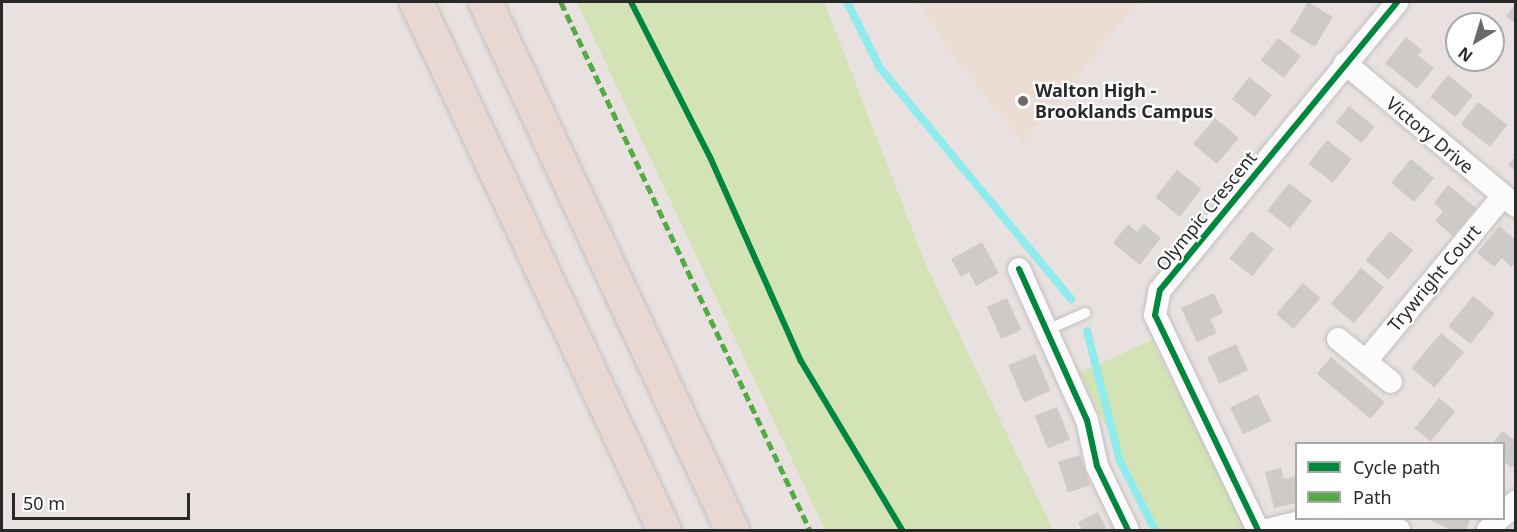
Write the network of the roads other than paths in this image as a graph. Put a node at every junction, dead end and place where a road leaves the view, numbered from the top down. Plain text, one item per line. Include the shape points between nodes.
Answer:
1 (416, 2) edge
2 (484, 2) edge
3 (1397, 2) edge
4 (1346, 63) junction
5 (1509, 201) edge
6 (1020, 269) dead end
7 (1085, 313) dead end
8 (1047, 330) junction
9 (1338, 339) dead end
10 (1366, 361) junction
11 (1391, 382) dead end
12 (1515, 501) edge
13 (1505, 513) edge
14 (1499, 520) edge
15 (664, 531) edge
16 (732, 531) edge
17 (1128, 531) edge
18 (1258, 531) edge
19 (1268, 531) edge
20 (1399, 531) edge
21 (1488, 531) edge

1 - 15 highway
2 - 16 highway
3 - 4 street, Olympic Crescent
4 - 5 street, Victory Drive
4 - 18 street, Olympic Crescent via 1160,290 1155,315
5 - 10 street, Trywright Court
6 - 8 street
7 - 8 lane
8 - 17 street via 1087,420 1097,466
9 - 10 street
10 - 11 street
12 - 13 street
14 - 21 street
19 - 20 street via 1303,521 1357,521

